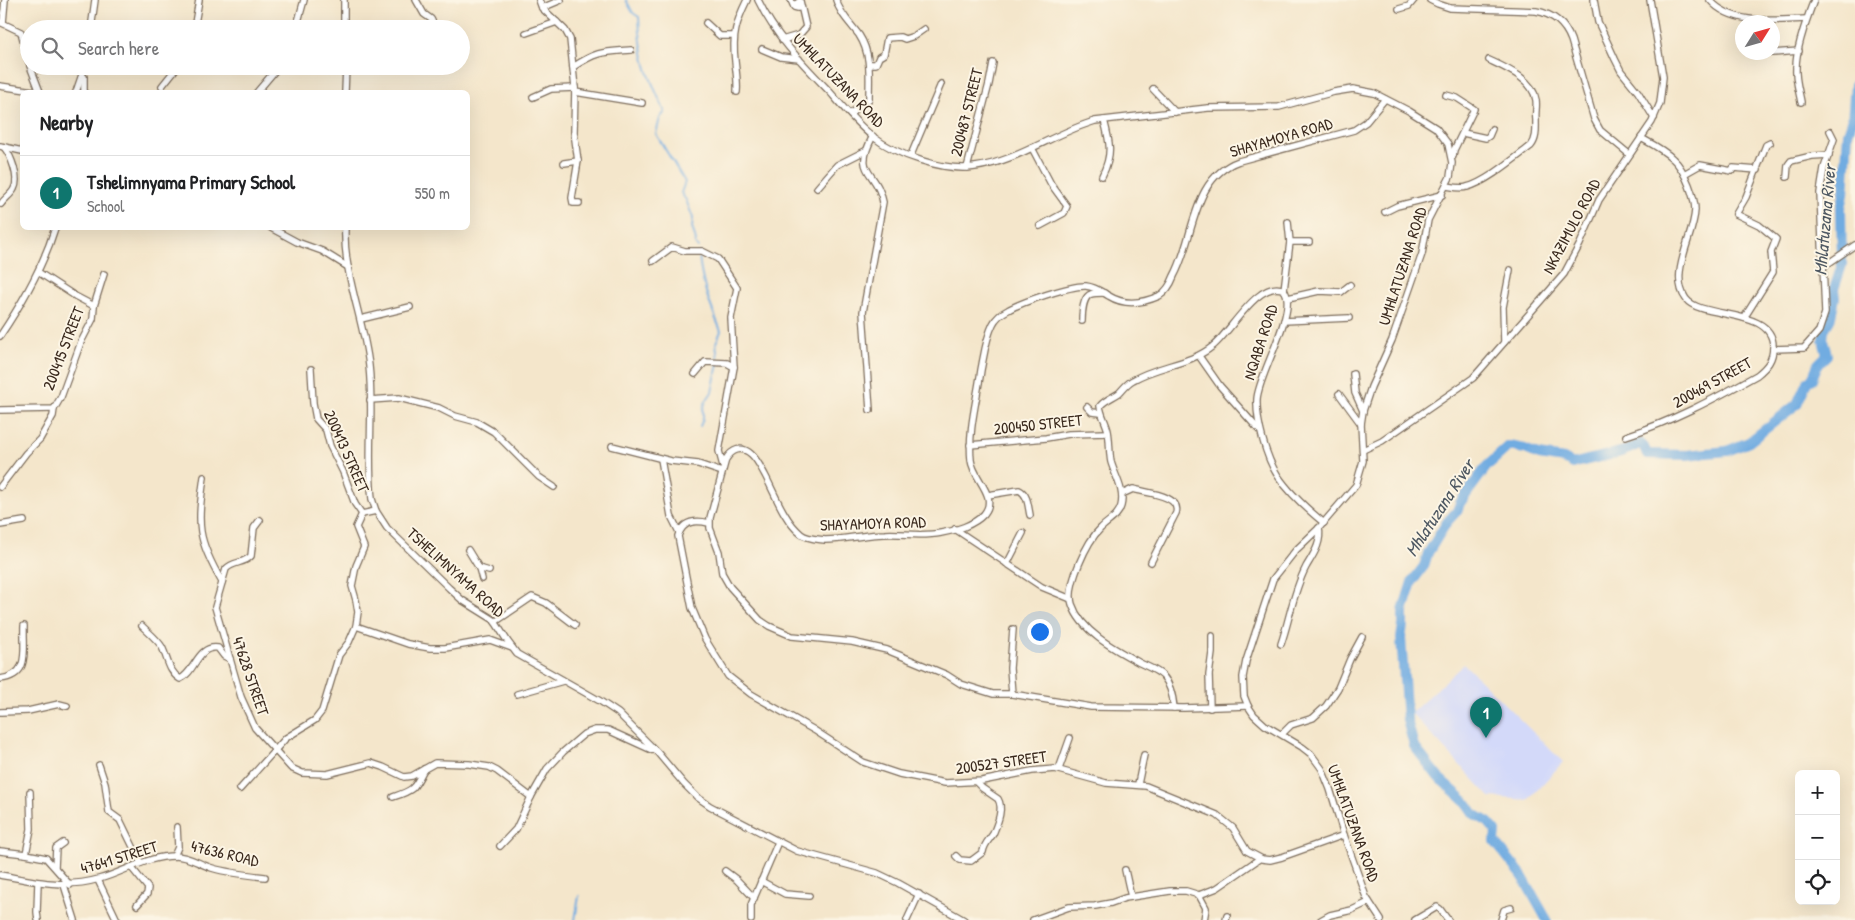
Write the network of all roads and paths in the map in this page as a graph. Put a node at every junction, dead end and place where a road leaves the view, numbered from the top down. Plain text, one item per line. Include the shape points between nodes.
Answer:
1 (5, 0) edge
2 (96, 0) edge
3 (199, 0) edge
4 (304, 0) edge
5 (344, 0) edge
6 (416, 0) edge
7 (539, 0) edge
8 (561, 0) edge
9 (747, 0) edge
10 (758, 0) edge
11 (791, 0) edge
12 (836, 0) edge
13 (1414, 0) edge
14 (1430, 0) edge
15 (1594, 0) edge
16 (1650, 0) edge
17 (1710, 0) edge
18 (1814, 0) edge
19 (542, 8) junction
20 (1399, 9) dead end
21 (1806, 19) junction
22 (93, 20) edge
23 (196, 20) edge
24 (298, 20) edge
25 (344, 20) edge
26 (432, 20) edge
27 (2, 22) edge
28 (557, 22) junction
29 (706, 23) dead end
30 (924, 29) dead end
31 (20, 31) edge
32 (526, 33) dead end
33 (734, 36) junction
34 (782, 40) junction
35 (762, 49) dead end
36 (631, 50) dead end
37 (1799, 51) junction
38 (1780, 52) edge
39 (799, 59) junction
40 (1489, 60) dead end
41 (993, 63) dead end
42 (869, 64) junction
43 (573, 67) junction
44 (33, 75) edge
45 (83, 75) edge
46 (85, 75) edge
47 (171, 75) edge
48 (272, 75) edge
49 (346, 75) edge
50 (941, 84) dead end
51 (0, 86) edge
52 (162, 86) dead end
53 (1153, 89) dead end
54 (27, 90) edge
55 (39, 90) edge
56 (77, 90) edge
57 (84, 90) edge
58 (260, 90) edge
59 (345, 90) edge
60 (575, 90) junction
61 (737, 92) dead end
62 (1446, 95) dead end
63 (533, 97) dead end
64 (1385, 99) junction
65 (1801, 102) dead end
66 (642, 103) dead end
67 (1175, 112) junction
68 (850, 114) junction
69 (1654, 118) junction
70 (1104, 120) junction
71 (1492, 129) dead end
72 (1830, 131) dead end
73 (1463, 133) junction
74 (873, 136) junction
75 (1641, 138) junction
76 (1770, 143) dead end
77 (2, 147) edge
78 (1032, 148) junction
79 (20, 151) edge
80 (865, 151) junction
81 (1629, 154) junction
82 (911, 155) junction
83 (1828, 155) junction
84 (578, 161) junction
85 (564, 163) dead end
86 (1452, 163) junction
87 (967, 168) junction
88 (1758, 170) junction
89 (1684, 174) junction
90 (1102, 176) dead end
91 (1787, 177) dead end
92 (1447, 186) junction
93 (817, 188) dead end
94 (1442, 195) junction
95 (579, 203) dead end
96 (1, 204) dead end
97 (1385, 212) dead end
98 (1288, 222) dead end
99 (1040, 226) dead end
100 (54, 230) edge
101 (275, 230) edge
102 (345, 230) edge
103 (1290, 242) junction
104 (1308, 242) dead end
105 (1855, 245) edge
106 (653, 261) dead end
107 (1823, 267) junction
108 (348, 268) junction
109 (1510, 270) dead end
110 (38, 272) junction
111 (104, 274) dead end
112 (1350, 285) dead end
113 (1284, 290) junction
114 (1104, 293) junction
115 (1288, 298) junction
116 (94, 306) junction
117 (410, 307) dead end
118 (1350, 318) dead end
119 (1744, 318) junction
120 (361, 319) junction
121 (1082, 321) dead end
122 (1284, 321) junction
123 (0, 336) edge
124 (1504, 342) junction
125 (1773, 349) junction
126 (1199, 356) junction
127 (734, 367) junction
128 (311, 369) dead end
129 (695, 374) dead end
130 (1353, 374) dead end
131 (1339, 394) dead end
132 (370, 400) junction
133 (1086, 407) dead end
134 (54, 409) junction
135 (0, 410) edge
136 (870, 410) dead end
137 (1363, 411) junction
138 (1101, 414) junction
139 (1361, 424) junction
140 (1260, 431) junction
141 (1108, 433) junction
142 (1626, 436) dead end
143 (970, 445) junction
144 (612, 446) dead end
145 (1363, 450) junction
146 (661, 458) junction
147 (723, 470) junction
148 (204, 477) dead end
149 (0, 487) edge
150 (554, 487) dead end
151 (1122, 494) junction
152 (988, 495) junction
153 (376, 511) junction
154 (362, 514) junction
155 (1030, 515) dead end
156 (24, 520) dead end
157 (260, 520) dead end
158 (710, 523) junction
159 (0, 525) edge
160 (1321, 526) junction
161 (955, 529) junction
162 (679, 532) junction
163 (1023, 533) dead end
164 (468, 550) dead end
165 (1151, 562) dead end
166 (1006, 564) junction
167 (479, 568) junction
168 (489, 571) dead end
169 (482, 578) dead end
170 (222, 582) junction
171 (1071, 599) junction
172 (495, 622) junction
173 (575, 625) dead end
174 (24, 626) dead end
175 (142, 626) dead end
176 (356, 626) junction
177 (1012, 629) dead end
178 (1212, 636) dead end
179 (1362, 637) dead end
180 (1281, 644) dead end
181 (512, 648) junction
182 (230, 659) junction
183 (0, 680) edge
184 (563, 681) junction
185 (517, 694) dead end
186 (1012, 694) junction
187 (67, 706) dead end
188 (1248, 706) junction
189 (1174, 708) junction
190 (1210, 708) junction
191 (0, 712) edge
192 (1282, 734) junction
193 (1070, 738) dead end
194 (274, 750) junction
195 (657, 752) junction
196 (1144, 755) dead end
197 (99, 764) dead end
198 (425, 768) junction
199 (1058, 769) junction
200 (976, 782) junction
201 (1138, 784) junction
202 (240, 789) dead end
203 (30, 792) dead end
204 (531, 796) junction
205 (393, 797) dead end
206 (176, 827) dead end
207 (1344, 835) junction
208 (778, 842) junction
209 (63, 843) dead end
210 (500, 846) dead end
211 (0, 851) edge
212 (26, 854) junction
213 (177, 856) junction
214 (956, 856) dead end
215 (1259, 858) junction
216 (141, 862) junction
217 (55, 866) junction
218 (131, 867) junction
219 (1125, 870) dead end
220 (725, 871) dead end
221 (0, 875) edge
222 (264, 876) dead end
223 (98, 880) junction
224 (761, 881) junction
225 (38, 882) junction
226 (67, 885) junction
227 (919, 894) junction
228 (1199, 895) junction
229 (809, 896) dead end
230 (1131, 897) junction
231 (754, 898) junction
232 (1369, 902) junction
233 (137, 905) dead end
234 (1511, 908) dead end
235 (38, 920) edge
236 (75, 920) edge
237 (117, 920) edge
238 (751, 920) edge
239 (907, 920) edge
240 (964, 920) edge
241 (1033, 920) edge
242 (1204, 920) edge
243 (1321, 920) edge
244 (1380, 920) edge
245 (1415, 920) edge
246 (1448, 920) edge
247 (1501, 920) edge

1 - 27 street
2 - 22 street
3 - 23 street
4 - 24 street
5 - 25 street
6 - 26 street
7 - 19 street
8 - 19 street
9 - 33 street
10 - 34 street, UMHLATUZANA ROAD
11 - 34 street via 798,8 796,4 800,1 806,28 799,35
12 - 42 street via 838,9 861,37
13 - 20 street via 1409,6
14 - 81 street via 1450,8 1536,11 1558,20 1571,40 1594,119 1600,130
15 - 69 street via 1598,22 1621,71
16 - 69 street, NKAZIMULO ROAD via 1663,77 1662,96
17 - 21 street via 1717,8 1748,20
18 - 21 street
19 - 28 street
21 - 37 street
27 - 31 street
28 - 32 street
28 - 43 street via 570,39
29 - 33 street via 720,36
30 - 42 street via 905,39 887,38 884,54 876,64
33 - 61 street
34 - 39 street, UMHLATUZANA ROAD
35 - 39 street via 781,57
36 - 43 street via 599,53
37 - 38 street
37 - 65 street via 1796,72
39 - 68 street, UMHLATUZANA ROAD
40 - 92 street via 1519,76 1532,88 1536,103 1534,142 1475,184 1464,188
41 - 87 street, 200487 STREET
42 - 68 street via 869,100
43 - 60 street
44 - 55 street
45 - 56 street
46 - 57 street
47 - 52 street
48 - 58 street
49 - 59 street
50 - 82 street
51 - 54 street
53 - 67 street
60 - 63 street via 551,90
60 - 66 street
60 - 84 street via 574,132
62 - 73 street via 1474,109
64 - 67 street, UMHLATUZANA ROAD via 1365,91 1350,90 1279,107 1225,107
64 - 86 street, UMHLATUZANA ROAD via 1439,130 1448,144
64 - 114 street, SHAYAMOYA ROAD via 1366,122 1354,130 1227,166 1209,184 1176,273 1162,294 1132,303 1117,301
67 - 70 street, UMHLATUZANA ROAD
68 - 74 street, UMHLATUZANA ROAD
69 - 75 street, NKAZIMULO ROAD
70 - 78 street, UMHLATUZANA ROAD via 1080,126
70 - 90 street via 1110,148
71 - 73 street via 1486,138
72 - 83 street via 1834,138
73 - 86 street via 1454,150
74 - 80 street
74 - 82 street, UMHLATUZANA ROAD
75 - 81 street, NKAZIMULO ROAD
75 - 89 street via 1671,157
76 - 88 street via 1766,145
77 - 79 street
77 - 96 street via 12,160 16,185
78 - 87 street, UMHLATUZANA ROAD via 999,161
78 - 99 street via 1067,208
80 - 93 street via 837,165
80 - 136 street via 864,164 879,188 883,202 863,312
81 - 124 street, NKAZIMULO ROAD via 1598,200 1564,274
82 - 87 street, UMHLATUZANA ROAD via 931,163
83 - 91 street via 1791,161
83 - 107 street via 1820,193
84 - 85 street
84 - 95 street via 572,198 574,203
86 - 92 street, UMHLATUZANA ROAD
88 - 89 street via 1732,168 1732,171 1700,165
88 - 119 street via 1736,214 1759,225 1776,239 1771,252 1773,272
89 - 119 street via 1695,210 1682,261 1681,290 1694,305
92 - 94 street, UMHLATUZANA ROAD
94 - 97 street via 1396,206
94 - 137 street, UMHLATUZANA ROAD via 1428,220 1422,254
98 - 103 street
100 - 110 street
101 - 108 street via 322,251
102 - 108 street, TSHELIMNYAMA ROAD
103 - 104 street
103 - 113 street
105 - 107 street
106 - 127 street via 672,247 702,251 718,259 737,288 731,318
107 - 125 street via 1825,313 1819,332 1804,348
108 - 120 street, TSHELIMNYAMA ROAD
109 - 124 street via 1503,307
110 - 116 street
110 - 123 street
111 - 116 street, 200415 STREET
112 - 115 street via 1341,292 1319,291
113 - 115 street, NQABA ROAD
113 - 126 street, NQABA ROAD via 1274,288 1256,298 1220,340
114 - 121 street via 1087,297
114 - 143 street, SHAYAMOYA ROAD via 1089,286 1072,288 1012,307 995,320 983,360
115 - 122 street, NQABA ROAD
116 - 134 street, 200415 STREET via 93,319 80,342
117 - 120 street
118 - 122 street
119 - 125 street via 1758,323 1770,334
120 - 132 street, TSHELIMNYAMA ROAD via 369,368
122 - 140 street, NQABA ROAD via 1258,390
124 - 145 street, NKAZIMULO ROAD via 1482,369 1463,385 1382,441
125 - 142 street, 200469 STREET via 1770,362 1757,375 1690,412
126 - 138 street, NQABA ROAD via 1133,380 1104,401 1100,406
126 - 140 street via 1220,386
127 - 129 street via 727,363 705,362
127 - 147 street via 719,451
128 - 154 street, 200413 STREET via 316,419 326,430 330,446
130 - 137 street via 1355,393
131 - 139 street
132 - 150 street via 399,398 477,422 494,432 539,477
132 - 153 street, TSHELIMNYAMA ROAD via 371,486
133 - 138 street
134 - 135 street, 200415 STREET
134 - 149 street via 40,440
137 - 139 street, UMHLATUZANA ROAD
138 - 141 street
139 - 145 street, UMHLATUZANA ROAD
140 - 160 street, NQABA ROAD via 1278,476
141 - 143 street, 200450 STREET
141 - 151 street via 1111,461
143 - 152 street, SHAYAMOYA ROAD via 974,468
144 - 146 street
145 - 160 street, UMHLATUZANA ROAD via 1362,468 1356,485
146 - 147 street
146 - 162 street, 200527 STREET via 671,516
147 - 158 street, SHAYAMOYA ROAD
147 - 161 street, SHAYAMOYA ROAD via 726,459 734,450 750,453 788,518 798,532 810,538 831,540 886,534 924,535
148 - 170 street via 199,506 200,532
151 - 165 street via 1133,489 1170,499 1178,508
151 - 171 street via 1115,518 1096,533 1083,555
152 - 155 street via 1020,490 1026,495
152 - 161 street, SHAYAMOYA ROAD via 990,503 983,516
153 - 154 street
153 - 172 street, TSHELIMNYAMA ROAD via 387,528 449,588
154 - 176 street via 356,527 364,547 352,586 358,612
156 - 159 street
157 - 170 street, 47628 STREET via 254,531 251,556 228,566
158 - 162 street via 690,522
158 - 186 street via 724,578 753,614 769,626 792,636 887,650 982,692
160 - 180 street via 1318,545 1298,583
160 - 188 street, UMHLATUZANA ROAD via 1273,579 1244,670 1243,690
161 - 166 street
162 - 200 street, 200527 STREET via 692,608 705,639 731,679 863,762 926,780
163 - 166 street
164 - 167 street
166 - 171 street via 1042,588
167 - 168 street
167 - 169 street
170 - 182 street, 47628 STREET via 215,607
171 - 189 street via 1080,618 1105,643 1162,674 1170,687
172 - 173 street via 532,597 546,603
172 - 181 street, TSHELIMNYAMA ROAD
174 - 183 street via 21,669 15,676
175 - 182 street via 157,641 171,670 180,679 210,648 218,648
176 - 181 street via 422,647 444,648 490,640
176 - 194 street via 339,655 322,711 315,720 286,738
177 - 186 street
178 - 190 street
179 - 192 street via 1326,706 1313,718 1291,725
181 - 184 street, TSHELIMNYAMA ROAD
182 - 194 street, 47628 STREET via 250,720
184 - 185 street
184 - 195 street, TSHELIMNYAMA ROAD via 618,713
186 - 189 street via 1091,707
187 - 191 street via 59,704 28,711
188 - 190 street
188 - 192 street, UMHLATUZANA ROAD via 1260,721
189 - 190 street
192 - 207 street, UMHLATUZANA ROAD via 1311,754 1322,769
193 - 199 street
194 - 198 street, 47628 STREET via 291,768 302,773 332,774 371,763 408,777
194 - 202 street
195 - 204 street via 613,731 600,729 589,732 553,761
195 - 208 street, TSHELIMNYAMA ROAD via 697,797
196 - 201 street
197 - 216 street via 109,813 120,820
198 - 204 street, 47628 STREET via 435,763 454,762 489,768
198 - 205 street via 414,788
199 - 200 street, 200527 STREET
199 - 201 street, 200527 STREET via 1106,783
200 - 214 street via 998,799 1001,809 983,852 971,860 960,860
201 - 215 street, 200527 STREET via 1217,814 1233,828 1245,848
203 - 212 street via 31,829
204 - 210 street via 515,832
206 - 213 street
207 - 215 street via 1282,857
207 - 232 street, UMHLATUZANA ROAD
208 - 224 street
208 - 227 street, TSHELIMNYAMA ROAD via 797,851 877,873
209 - 217 street via 57,846
211 - 212 street
212 - 217 street via 46,858
213 - 216 street, 47641 STREET
213 - 222 street, 47636 ROAD via 211,868
215 - 228 street via 1217,888
216 - 218 street, 47641 STREET
217 - 226 street
218 - 223 street, 47641 STREET
218 - 233 street via 148,888
219 - 230 street
220 - 231 street
221 - 225 street, 47641 STREET
223 - 226 street, 47641 STREET
223 - 237 street
224 - 229 street via 784,894
224 - 231 street
225 - 226 street, 47641 STREET
225 - 235 street
226 - 236 street
227 - 239 street
227 - 240 street, TSHELIMNYAMA ROAD
228 - 230 street via 1179,890
228 - 242 street via 1206,908
230 - 241 street via 1105,904 1069,907
231 - 238 street
232 - 243 street
232 - 244 street, UMHLATUZANA ROAD
234 - 247 street via 1504,910
245 - 246 street via 1436,908

